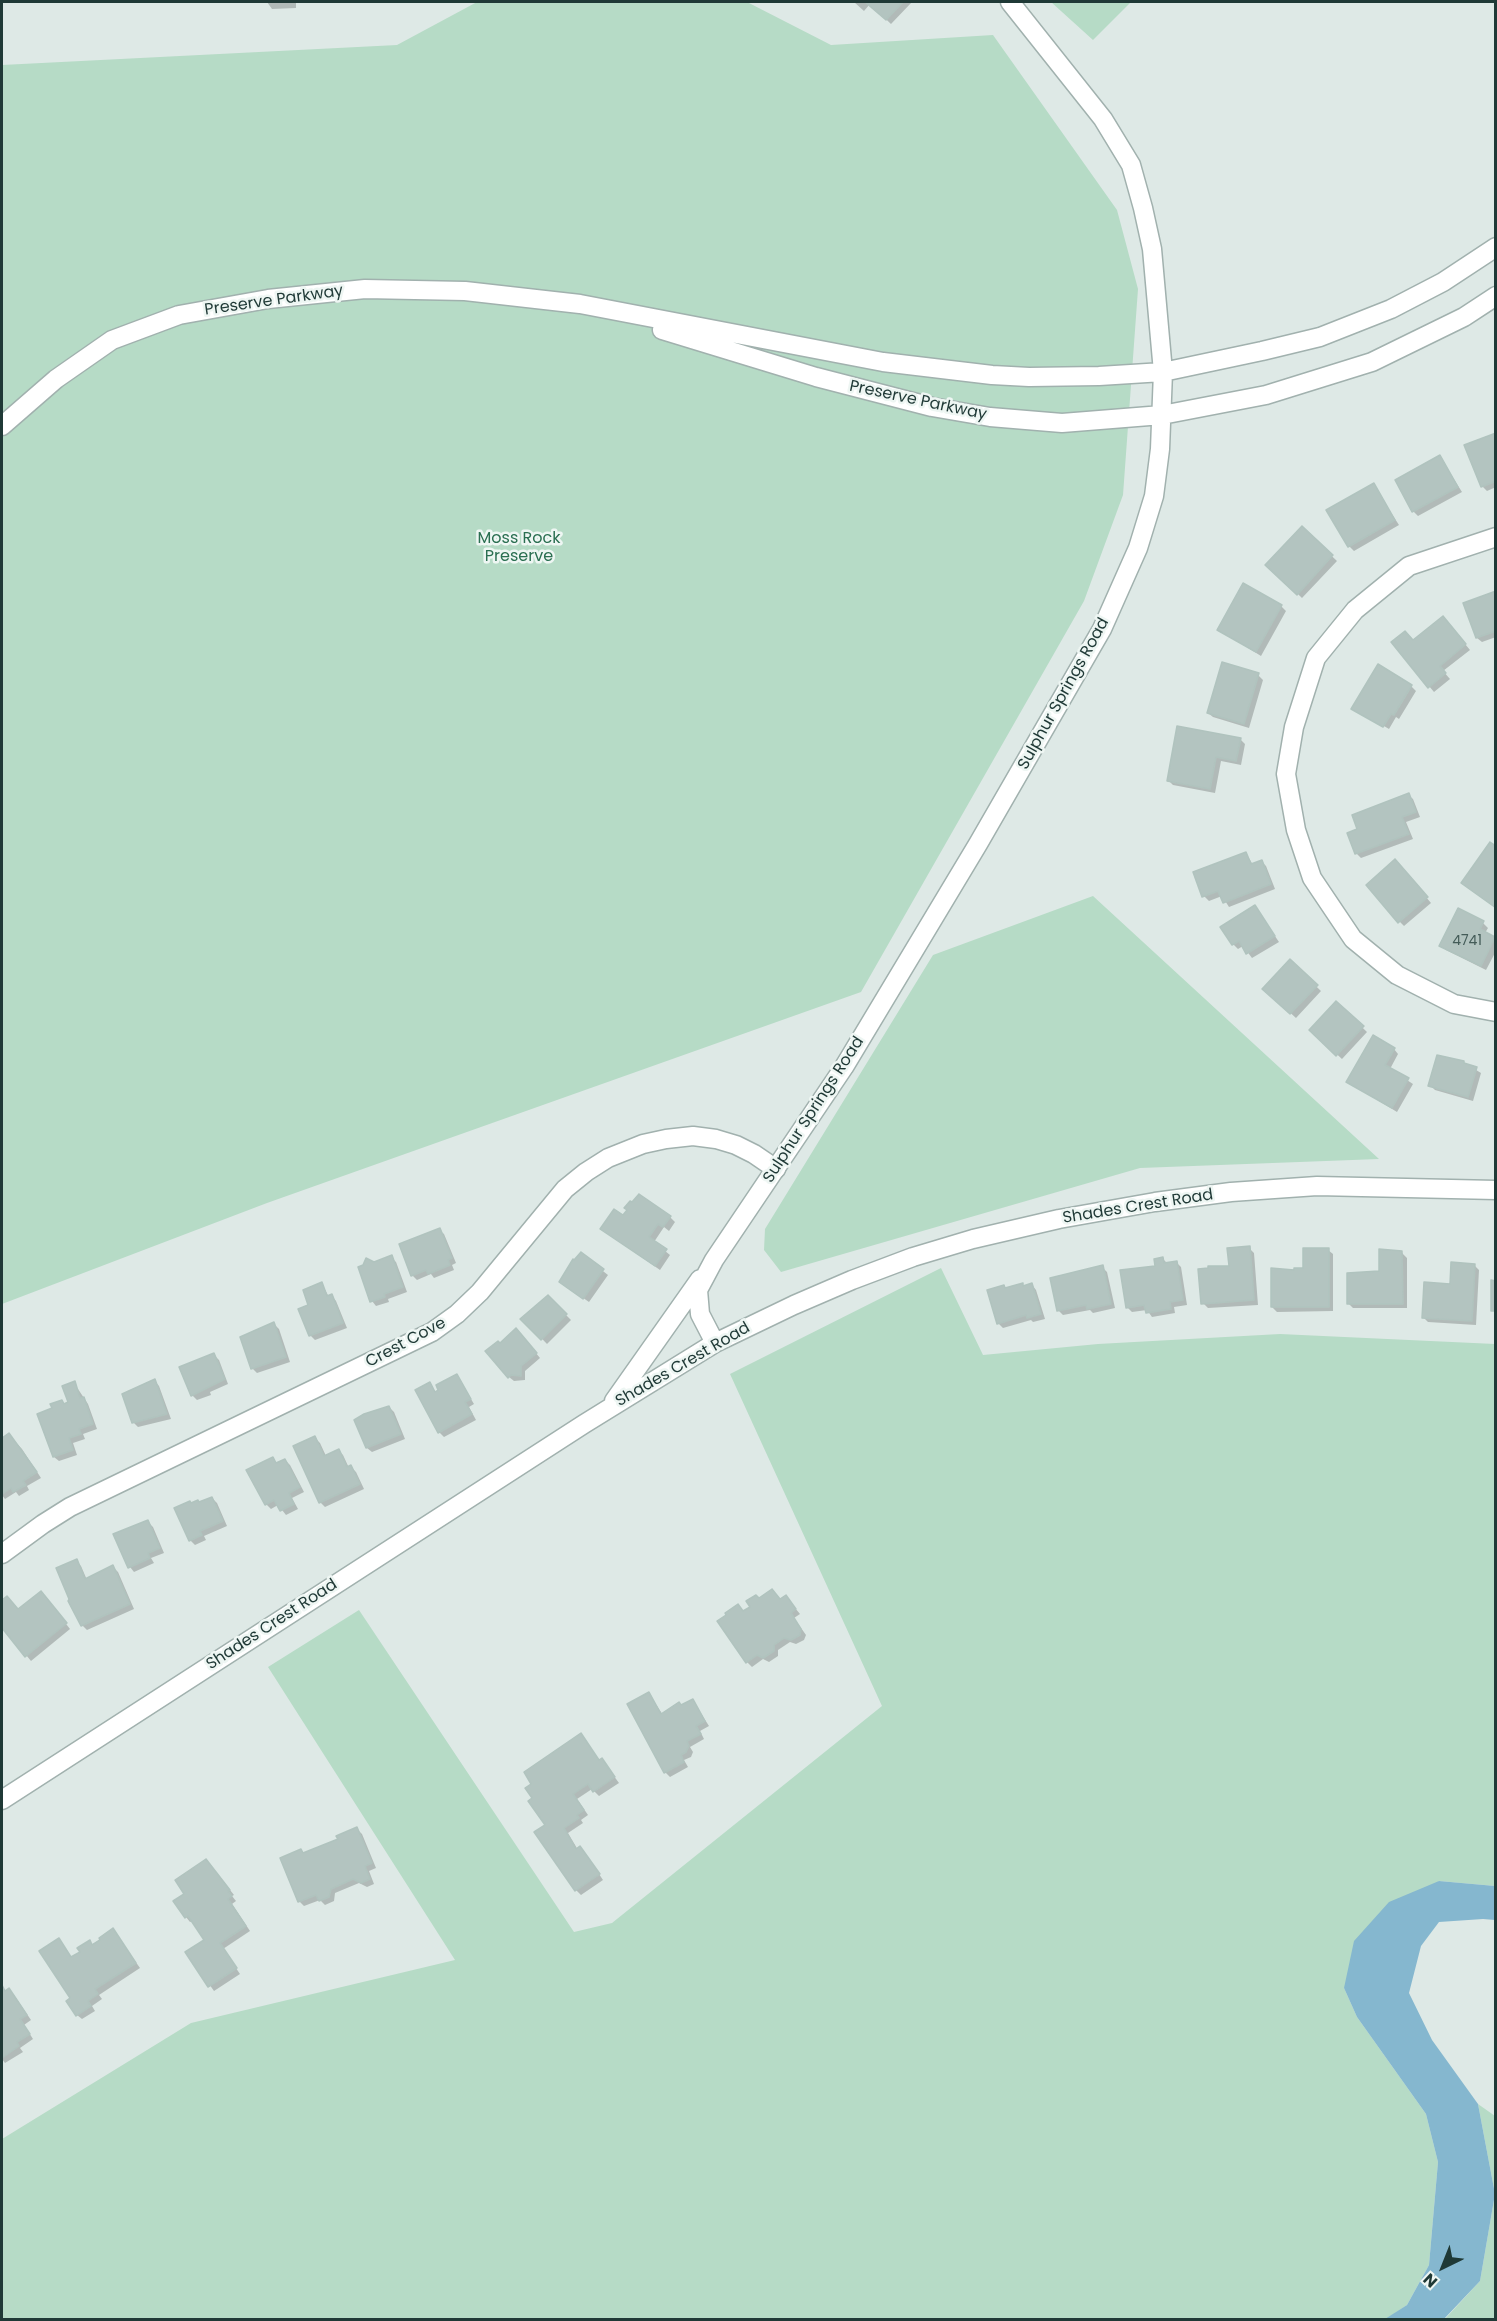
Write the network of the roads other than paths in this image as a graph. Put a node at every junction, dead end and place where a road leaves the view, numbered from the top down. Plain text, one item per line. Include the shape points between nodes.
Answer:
1 (1010, 2) edge
2 (1496, 247) edge
3 (1496, 296) edge
4 (580, 304) junction
5 (1163, 372) junction
6 (1162, 416) junction
7 (2, 426) edge
8 (1496, 537) edge
9 (1496, 1012) edge
10 (776, 1169) junction
11 (1496, 1190) edge
12 (714, 1260) junction
13 (715, 1343) junction
14 (609, 1409) junction
15 (2, 1554) edge
16 (2, 1800) edge

1 - 5 street, Sulphur Springs Road via 1103,119 1131,165 1152,249
2 - 5 street, Preserve Parkway via 1391,309 1320,337
3 - 6 street, Preserve Parkway via 1464,317 1371,362 1266,395
4 - 5 street, Preserve Parkway via 883,362 981,374 1029,377
4 - 6 street, Preserve Parkway via 816,377 932,407 1062,423
4 - 7 street, Preserve Parkway via 465,291 365,289 268,299 180,315 112,340
5 - 6 street, Sulphur Springs Road
6 - 10 street, Sulphur Springs Road via 1154,496 1138,548 1102,629 903,970
8 - 9 street via 1409,566 1355,610 1316,658 1294,727 1287,774 1296,830 1312,878 1353,939 1397,975 1454,1004
10 - 12 street, Sulphur Springs Road
10 - 15 street, Crest Cove via 736,1145 693,1136 643,1144 608,1158 565,1189 480,1292 432,1332 80,1502
11 - 13 street, Shades Crest Road via 1317,1186 1231,1192 1059,1219 913,1257 794,1305
12 - 13 street, Sulphur Springs Road via 698,1290 700,1314
12 - 14 street
13 - 14 street, Shades Crest Road
14 - 16 street, Shades Crest Road

